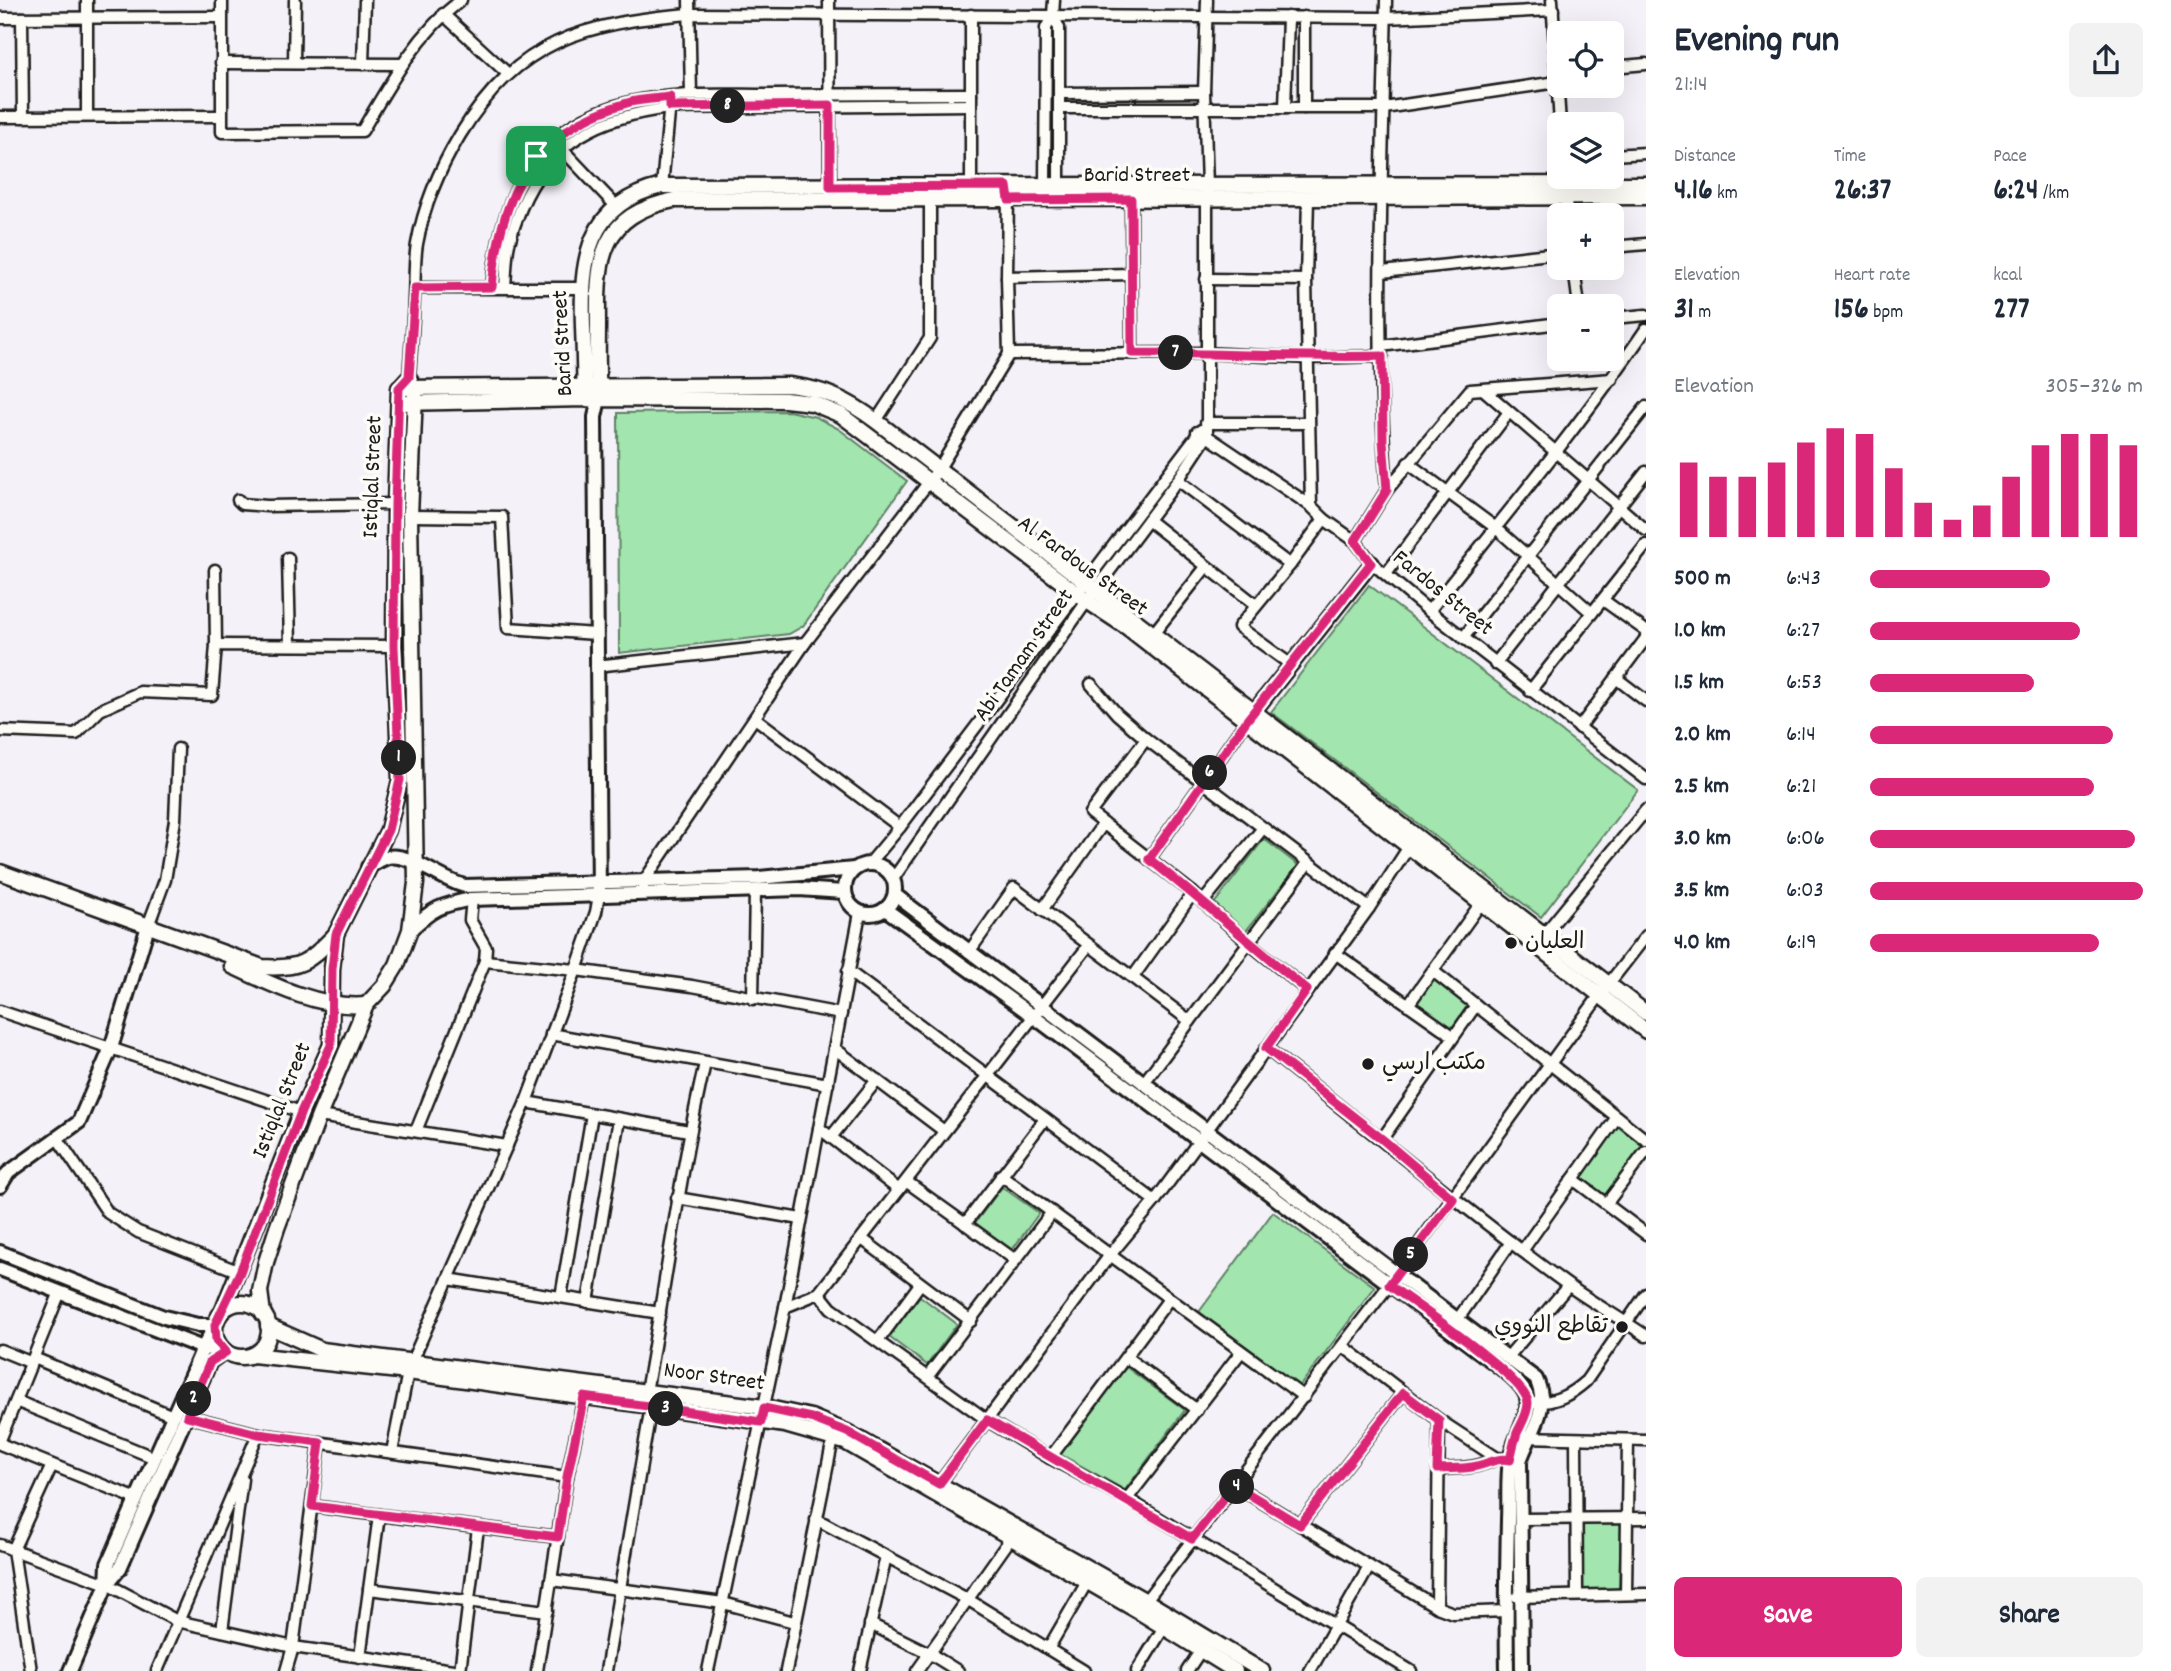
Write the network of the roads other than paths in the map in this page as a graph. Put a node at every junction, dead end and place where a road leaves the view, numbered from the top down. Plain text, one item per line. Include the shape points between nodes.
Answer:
1 (87, 0) edge
2 (222, 0) edge
3 (295, 0) edge
4 (365, 0) edge
5 (461, 0) edge
6 (689, 0) edge
7 (829, 0) edge
8 (1054, 0) edge
9 (1207, 0) edge
10 (1386, 0) edge
11 (1553, 5) edge
12 (443, 14) junction
13 (690, 14) junction
14 (829, 15) junction
15 (971, 15) junction
16 (1053, 15) junction
17 (1207, 16) junction
18 (221, 17) junction
19 (1288, 17) junction
20 (1304, 17) junction
21 (0, 18) edge
22 (22, 18) junction
23 (87, 18) junction
24 (1385, 18) junction
25 (222, 63) junction
26 (294, 63) junction
27 (362, 64) junction
28 (401, 64) junction
29 (1646, 64) edge
30 (1624, 66) edge
31 (507, 73) junction
32 (1547, 77) edge
33 (1205, 92) junction
34 (1059, 93) junction
35 (971, 94) junction
36 (691, 96) junction
37 (830, 100) junction
38 (670, 102) junction
39 (971, 105) junction
40 (1205, 107) junction
41 (1059, 108) junction
42 (1285, 108) junction
43 (1304, 108) junction
44 (1384, 108) junction
45 (87, 116) junction
46 (220, 116) junction
47 (0, 117) edge
48 (23, 117) junction
49 (561, 148) junction
50 (1646, 153) edge
51 (1624, 154) edge
52 (1646, 184) edge
53 (1624, 185) edge
54 (1052, 186) junction
55 (971, 187) junction
56 (1547, 187) edge
57 (1586, 189) edge
58 (670, 191) junction
59 (1207, 192) junction
60 (1382, 192) junction
61 (1008, 193) junction
62 (830, 194) junction
63 (1646, 197) edge
64 (1131, 199) junction
65 (1308, 199) junction
66 (930, 200) junction
67 (616, 206) junction
68 (1646, 244) edge
69 (1624, 246) edge
70 (1547, 254) edge
71 (1382, 272) junction
72 (1130, 274) junction
73 (1007, 277) junction
74 (1206, 279) junction
75 (1306, 280) junction
76 (492, 287) junction
77 (505, 287) junction
78 (415, 288) junction
79 (583, 288) junction
80 (1646, 315) edge
81 (1624, 317) edge
82 (1547, 325) edge
83 (1646, 329) edge
84 (1382, 351) junction
85 (1132, 353) junction
86 (1205, 353) junction
87 (1009, 354) junction
88 (1308, 358) junction
89 (1612, 379) junction
90 (410, 389) junction
91 (1484, 390) junction
92 (592, 392) junction
93 (399, 403) joint
94 (1646, 407) edge
95 (1509, 412) junction
96 (876, 421) junction
97 (1308, 423) junction
98 (1204, 429) junction
99 (1556, 453) junction
100 (1408, 463) junction
101 (938, 470) junction
102 (1646, 472) edge
103 (1178, 480) junction
104 (1588, 480) junction
105 (928, 482) junction
106 (1387, 490) junction
107 (1448, 491) junction
108 (239, 500) dead end
109 (395, 504) junction
110 (1311, 506) junction
111 (1618, 506) junction
112 (410, 516) junction
113 (1324, 519) junction
114 (1147, 520) junction
115 (1496, 528) junction
116 (1646, 530) edge
117 (1355, 541) junction
118 (1644, 553) edge
119 (1528, 555) junction
120 (288, 558) dead end
121 (1371, 563) junction
122 (1290, 565) junction
123 (1206, 567) junction
124 (215, 570) dead end
125 (1386, 574) junction
126 (1558, 583) junction
127 (1086, 591) junction
128 (1603, 600) junction
129 (1256, 606) junction
130 (1429, 611) junction
131 (1592, 614) junction
132 (1646, 631) edge
133 (596, 634) junction
134 (1153, 634) junction
135 (1463, 638) junction
136 (1646, 638) edge
137 (806, 643) junction
138 (216, 645) junction
139 (290, 645) junction
140 (394, 646) junction
141 (1290, 664) junction
142 (1495, 664) junction
143 (596, 666) junction
144 (1616, 678) junction
145 (1091, 684) dead end
146 (1530, 691) junction
147 (1646, 701) edge
148 (1251, 715) junction
149 (755, 718) junction
150 (1579, 728) junction
151 (0, 731) edge
152 (1146, 739) junction
153 (178, 749) dead end
154 (1646, 779) edge
155 (1203, 782) junction
156 (1646, 810) edge
157 (1103, 824) junction
158 (900, 827) junction
159 (1263, 828) junction
160 (1413, 840) junction
161 (1149, 859) junction
162 (870, 863) junction
163 (1308, 863) junction
164 (415, 864) junction
165 (368, 867) junction
166 (854, 869) junction
167 (0, 872) edge
168 (893, 879) junction
169 (599, 881) junction
170 (643, 887) junction
171 (755, 891) junction
172 (844, 892) junction
173 (1193, 893) junction
174 (599, 895) junction
175 (895, 895) junction
176 (472, 899) junction
177 (1203, 902) junction
178 (1481, 903) junction
179 (1369, 908) junction
180 (886, 909) junction
181 (1042, 910) junction
182 (860, 913) junction
183 (148, 926) junction
184 (410, 930) junction
185 (336, 934) junction
186 (1646, 936) edge
187 (185, 939) junction
188 (1540, 940) junction
189 (1249, 943) junction
190 (1088, 945) junction
191 (969, 952) junction
192 (1335, 953) junction
193 (485, 961) junction
194 (576, 970) junction
195 (848, 971) junction
196 (1433, 971) junction
197 (1133, 977) junction
198 (1307, 990) junction
199 (1604, 990) junction
200 (753, 999) junction
201 (331, 1002) junction
202 (366, 1005) junction
203 (1408, 1005) junction
204 (1476, 1005) junction
205 (0, 1011) edge
206 (1038, 1012) junction
207 (1646, 1013) edge
208 (841, 1014) junction
209 (1190, 1021) junction
210 (1646, 1031) edge
211 (551, 1034) junction
212 (1453, 1036) junction
213 (111, 1048) junction
214 (834, 1048) junction
215 (1266, 1048) junction
216 (705, 1063) junction
217 (1550, 1065) junction
218 (986, 1076) junction
219 (877, 1080) junction
220 (828, 1084) junction
221 (1143, 1084) junction
222 (526, 1102) junction
223 (301, 1112) junction
224 (592, 1114) junction
225 (319, 1116) junction
226 (1617, 1117) junction
227 (619, 1119) junction
228 (1045, 1119) junction
229 (819, 1128) junction
230 (415, 1131) junction
231 (689, 1131) junction
232 (944, 1131) junction
233 (1202, 1136) junction
234 (831, 1137) junction
235 (58, 1139) junction
236 (1382, 1139) junction
237 (1646, 1140) edge
238 (507, 1146) junction
239 (1646, 1151) edge
240 (1002, 1175) junction
241 (1573, 1180) junction
242 (907, 1182) junction
243 (0, 1186) edge
244 (899, 1190) junction
245 (677, 1198) junction
246 (1453, 1199) junction
247 (1155, 1202) junction
248 (1607, 1203) junction
249 (1052, 1212) junction
250 (801, 1219) junction
251 (965, 1224) junction
252 (1646, 1234) edge
253 (862, 1239) junction
254 (1511, 1242) junction
255 (1522, 1251) junction
256 (0, 1252) edge
257 (1110, 1255) junction
258 (1014, 1259) junction
259 (0, 1269) edge
260 (240, 1272) junction
261 (448, 1279) junction
262 (1392, 1280) junction
263 (920, 1284) junction
264 (1568, 1286) junction
265 (60, 1292) junction
266 (819, 1293) junction
267 (1646, 1294) edge
268 (561, 1297) junction
269 (1169, 1300) junction
270 (588, 1302) junction
271 (785, 1307) junction
272 (223, 1310) junction
273 (660, 1313) junction
274 (266, 1320) junction
275 (1458, 1320) junction
276 (971, 1321) junction
277 (1626, 1322) junction
278 (215, 1325) junction
279 (1646, 1336) edge
280 (878, 1341) junction
281 (1343, 1346) junction
282 (203, 1348) junction
283 (0, 1350) edge
284 (226, 1352) junction
285 (1241, 1352) junction
286 (253, 1354) junction
287 (1126, 1357) junction
288 (1508, 1357) junction
289 (33, 1360) junction
290 (410, 1367) junction
291 (928, 1376) junction
292 (646, 1392) junction
293 (1403, 1393) junction
294 (584, 1397) junction
295 (1304, 1397) junction
296 (16, 1401) junction
297 (1528, 1403) junction
298 (1543, 1403) junction
299 (651, 1406) junction
300 (1197, 1410) junction
301 (762, 1415) junction
302 (180, 1416) junction
303 (987, 1420) junction
304 (1439, 1420) junction
305 (258, 1434) junction
306 (1522, 1436) junction
307 (833, 1439) junction
308 (1576, 1439) junction
309 (1628, 1440) junction
310 (1646, 1440) edge
311 (0, 1442) edge
312 (320, 1442) junction
313 (392, 1452) junction
314 (155, 1458) junction
315 (1050, 1458) junction
316 (1509, 1459) junction
317 (52, 1465) junction
318 (244, 1466) junction
319 (1437, 1469) junction
320 (567, 1477) junction
321 (939, 1484) junction
322 (1234, 1485) junction
323 (137, 1499) junction
324 (1127, 1499) junction
325 (312, 1506) junction
326 (379, 1515) junction
327 (1521, 1518) junction
328 (1575, 1518) junction
329 (1628, 1518) junction
330 (1646, 1518) edge
331 (816, 1519) junction
332 (1300, 1525) junction
333 (478, 1528) junction
334 (558, 1537) junction
335 (1011, 1538) junction
336 (1192, 1539) junction
337 (0, 1545) edge
338 (13, 1549) junction
339 (886, 1556) junction
340 (1369, 1567) junction
341 (551, 1580) junction
342 (1087, 1582) junction
343 (107, 1584) junction
344 (369, 1589) junction
345 (620, 1589) junction
346 (1626, 1594) junction
347 (1646, 1594) edge
348 (1577, 1595) junction
349 (1506, 1596) junction
350 (1521, 1597) junction
351 (469, 1600) junction
352 (967, 1600) junction
353 (723, 1603) junction
354 (1142, 1606) junction
355 (1437, 1607) junction
356 (547, 1611) junction
357 (1506, 1612) junction
358 (177, 1621) junction
359 (794, 1622) junction
360 (870, 1624) junction
361 (1337, 1626) junction
362 (1164, 1627) junction
363 (222, 1631) junction
364 (293, 1647) junction
365 (1048, 1649) junction
366 (1201, 1650) junction
367 (929, 1653) junction
368 (360, 1657) junction
369 (31, 1671) edge
370 (70, 1671) edge
371 (158, 1671) edge
372 (286, 1671) edge
373 (460, 1671) edge
374 (537, 1671) edge
375 (606, 1671) edge
376 (708, 1671) edge
377 (786, 1671) edge
378 (860, 1671) edge
379 (917, 1671) edge
380 (958, 1671) edge
381 (1084, 1671) edge
382 (1137, 1671) edge
383 (1187, 1671) edge
384 (1235, 1671) edge
385 (1262, 1671) edge
386 (1310, 1671) edge
387 (1411, 1671) edge
388 (1507, 1671) edge
389 (1522, 1671) edge

1 - 23 street
2 - 18 street
3 - 26 street
4 - 27 street
5 - 12 street
6 - 13 street
7 - 14 street
8 - 16 street
9 - 17 street
10 - 24 street
11 - 24 street
12 - 28 street
12 - 31 street
13 - 14 street
13 - 31 street via 628,21 573,36 532,54
13 - 36 street
14 - 15 street
14 - 37 street
15 - 16 street
15 - 35 street
16 - 17 street
16 - 34 street via 1059,28
16 - 54 street via 1046,28
17 - 19 street
17 - 33 street
18 - 23 street
18 - 25 street
19 - 20 street
19 - 42 street
20 - 24 street
20 - 43 street
21 - 22 street
22 - 23 street
22 - 48 street
23 - 45 street
24 - 44 street
25 - 26 street
25 - 46 street
26 - 27 street
27 - 28 street
28 - 46 street via 362,131 222,132
29 - 30 street
31 - 78 street via 465,127 434,184 416,246
32 - 44 street
33 - 34 street
33 - 40 street
34 - 41 street
35 - 37 street
35 - 39 street
36 - 37 street
36 - 38 street
37 - 38 street
37 - 39 street
37 - 62 street
38 - 49 street via 593,128
38 - 58 street
38 - 76 street via 630,102 595,115 560,133 536,156 500,230
39 - 55 street
40 - 41 street
40 - 42 street
40 - 59 street
41 - 54 street
42 - 43 street
43 - 44 street
44 - 60 street
45 - 46 street
45 - 48 street
47 - 48 street
49 - 67 street
49 - 77 street via 539,174 517,217 508,248
50 - 51 street
52 - 53 main road, Barid Street
54 - 59 main road, Barid Street
54 - 61 main road, Barid Street
55 - 61 main road, Barid Street
55 - 62 main road, Barid Street
56 - 60 main road, Barid Street
57 - 63 main road, Barid Street
58 - 62 main road, Barid Street
58 - 67 main road, Barid Street via 645,190
58 - 92 main road, Barid Street via 638,210 606,245 599,268
59 - 60 main road, Barid Street
59 - 64 main road, Barid Street
59 - 65 main road, Barid Street
59 - 74 street
60 - 65 main road, Barid Street
60 - 71 street
61 - 64 main road, Barid Street
61 - 66 main road, Barid Street
61 - 73 street
62 - 66 main road, Barid Street
64 - 72 street
65 - 75 street
66 - 96 street via 930,338
67 - 79 main road, Barid Street via 589,246
68 - 69 street
70 - 71 street
71 - 84 street
72 - 73 street
72 - 85 street
73 - 87 street
74 - 75 street
74 - 86 street
75 - 88 street
76 - 77 street
76 - 78 street
77 - 79 street
78 - 90 street
79 - 92 main road, Barid Street
80 - 81 street
82 - 84 street
83 - 89 street
84 - 88 street
84 - 106 street
85 - 86 street
85 - 87 street
86 - 88 street
86 - 98 street
87 - 101 street
88 - 97 street
89 - 91 street
89 - 99 street
90 - 92 main road, Al Fardous Street
90 - 93 main road, Al Fardous Street
90 - 112 main road, Istiqlal Street
91 - 95 street
91 - 100 street via 1470,390
92 - 96 main road, Al Fardous Street via 803,387 839,397
92 - 105 main road, Al Fardous Street via 812,403 841,415
92 - 133 street, Barid Street
93 - 109 main road, Istiqlal Street
94 - 104 street
95 - 99 street
95 - 107 street
96 - 101 main road, Al Fardous Street
97 - 98 street
97 - 110 street
98 - 103 street, Abi Tamam Street
98 - 110 street
98 - 127 street, Abi Tamam Street
99 - 104 street
99 - 115 street
100 - 106 street
100 - 107 street
101 - 105 street
101 - 127 main road, Al Fardous Street
102 - 111 street
103 - 114 street, Abi Tamam Street
103 - 122 street
104 - 111 street
104 - 119 street
105 - 127 main road, Al Fardous Street
105 - 137 street
106 - 117 street
107 - 115 street
107 - 125 street
108 - 109 street via 267,506
109 - 140 main road, Istiqlal Street
110 - 113 street
111 - 116 street
111 - 126 street
112 - 133 street via 502,517 508,628
112 - 164 main road, Istiqlal Street
113 - 117 street
113 - 122 street
114 - 123 street
114 - 127 street, Abi Tamam Street
115 - 119 street
115 - 130 street
117 - 121 street
118 - 128 street
119 - 126 street
119 - 135 street
120 - 139 street
121 - 125 street, Fardos Street
121 - 141 street, Fardos Street
122 - 129 street
123 - 129 street
123 - 134 street
124 - 138 street
125 - 130 street, Fardos Street
126 - 131 street
126 - 142 street
127 - 134 main road, Al Fardous Street
127 - 148 main road, Al Fardous Street via 1128,628
127 - 158 street, Abi Tamam Street
127 - 168 street, Abi Tamam Street
128 - 131 street
128 - 132 street
129 - 141 street via 1239,627
130 - 135 street, Fardos Street
131 - 146 street
133 - 143 street, Barid Street
134 - 148 main road, Al Fardous Street
135 - 142 street, Fardos Street
136 - 144 street
137 - 143 street
137 - 149 street
138 - 139 street
138 - 151 street via 212,695 140,692 100,710 76,734
139 - 140 street
140 - 165 main road, Istiqlal Street via 400,780 388,830
141 - 148 street, Fardos Street
142 - 146 street, Fardos Street
143 - 169 street, Barid Street
144 - 147 street
144 - 150 street
145 - 152 street
146 - 150 street, Fardos Street
148 - 155 street
148 - 160 main road, Al Fardous Street
149 - 158 street
149 - 170 street
150 - 154 street, Fardos Street
152 - 155 street
152 - 157 street via 1090,813
153 - 183 street via 175,820 165,880
155 - 159 street
155 - 161 street
156 - 188 street
157 - 161 street
157 - 181 street
158 - 162 street, Abi Tamam Street
159 - 163 street
159 - 177 street
160 - 178 main road, Al Fardous Street
160 - 179 street
160 - 188 main road, Al Fardous Street
161 - 173 street
162 - 166 street
162 - 168 street via 888,870
163 - 179 street
163 - 189 street
164 - 165 street via 390,857
164 - 169 street via 465,886
164 - 184 main road, Istiqlal Street
165 - 185 main road, Istiqlal Street
166 - 170 street
166 - 172 street
167 - 183 main road
168 - 175 street
169 - 170 street
169 - 174 street, Barid Street
170 - 171 street
170 - 174 street
171 - 172 street
171 - 200 street
172 - 182 street
173 - 177 street
173 - 197 street
174 - 176 street
174 - 194 street
175 - 180 street
175 - 191 street
176 - 184 street via 441,905
176 - 193 street via 470,920 486,948
177 - 189 street
178 - 188 main road, Al Fardous Street
178 - 196 street
179 - 192 street
180 - 182 street
180 - 206 street
181 - 190 street
181 - 191 street via 1014,888
182 - 195 street
183 - 187 main road
183 - 213 street
184 - 202 main road, Istiqlal Street via 397,965
185 - 187 main road via 314,956 288,969 262,967
185 - 201 main road, Istiqlal Street
186 - 199 street
187 - 201 main road via 282,989
188 - 199 main road, Al Fardous Street
189 - 198 street
189 - 209 street
190 - 197 street
190 - 206 street
191 - 206 street
192 - 198 street
192 - 203 street
193 - 194 street
193 - 230 street
194 - 200 street
194 - 211 street
195 - 208 street
195 - 218 street
196 - 203 street
196 - 204 street
197 - 209 street
198 - 215 street
199 - 207 main road, Al Fardous Street
199 - 210 main road, Al Fardous Street
199 - 217 street
200 - 208 street
201 - 202 main road
201 - 223 main road, Istiqlal Street via 331,1045
202 - 225 main road, Istiqlal Street
203 - 212 street
204 - 212 street
204 - 217 street
205 - 213 street
206 - 218 street
206 - 221 street
206 - 233 street
208 - 214 street
209 - 221 street
211 - 216 street
211 - 222 street
212 - 236 street
213 - 223 street
213 - 235 street via 79,1122
214 - 219 street
214 - 220 street
215 - 233 street
215 - 236 street
216 - 220 street
216 - 231 street
217 - 226 street
217 - 246 street
218 - 228 street
218 - 232 street
219 - 232 street
219 - 234 street
220 - 229 street
221 - 233 street
222 - 224 street
222 - 238 street
223 - 260 main road, Istiqlal Street
224 - 227 street
224 - 268 street
225 - 230 street
225 - 274 main road, Istiqlal Street via 265,1262 260,1290
226 - 237 street
226 - 241 street
227 - 231 street
227 - 270 street
228 - 240 street
228 - 247 street
229 - 234 street
229 - 250 street
230 - 238 street
231 - 245 street
232 - 242 street
233 - 247 street
233 - 262 street
234 - 244 street
235 - 243 street via 8,1173
235 - 260 street via 108,1213 138,1232
236 - 246 street
238 - 261 street
239 - 248 street
240 - 249 street
240 - 251 street
241 - 248 street
241 - 255 street
242 - 244 street
242 - 251 street
244 - 253 street
245 - 250 street
245 - 273 street
246 - 254 street
246 - 262 street
247 - 257 street
248 - 252 street
249 - 257 street
249 - 258 street
250 - 271 street
251 - 258 street
253 - 263 street
253 - 266 street
254 - 255 street
254 - 275 street
255 - 264 street
256 - 278 street via 164,1317
257 - 269 street
257 - 303 street
258 - 276 street
259 - 265 street
260 - 272 main road, Istiqlal Street
261 - 268 street
261 - 290 street
262 - 275 street
262 - 281 street
262 - 297 street via 1513,1378
263 - 276 street
263 - 280 street
264 - 277 street
264 - 288 street
265 - 282 street
265 - 289 street
266 - 271 street
266 - 280 street via 831,1308
267 - 277 street
268 - 270 street
269 - 285 street
269 - 287 street
270 - 273 street
271 - 301 street
272 - 274 main road via 249,1304
272 - 278 main road
273 - 292 street
274 - 286 main road via 265,1343
274 - 290 main road, Noor Street via 323,1350
275 - 288 street
276 - 291 street
277 - 279 street
277 - 298 street via 1586,1381 1558,1401
278 - 282 street
278 - 284 main road via 216,1340
280 - 291 street
281 - 293 street
281 - 295 street
282 - 284 street
282 - 302 street
283 - 289 street
284 - 286 main road via 239,1357
284 - 302 street via 210,1362
285 - 295 street
285 - 300 street
286 - 290 main road, Noor Street
287 - 300 street
287 - 315 street
288 - 298 street via 1536,1379
289 - 296 street
289 - 302 street
290 - 292 main road, Noor Street
290 - 294 main road, Noor Street
290 - 313 street
291 - 303 street
292 - 301 main road, Noor Street
293 - 304 street
293 - 332 street
294 - 299 main road, Noor Street
294 - 320 street
295 - 322 street
296 - 311 street
296 - 314 street
297 - 298 street
297 - 306 street
298 - 306 street via 1539,1420
299 - 301 main road, Noor Street
299 - 345 street
300 - 324 street
301 - 307 main road, Noor Street
301 - 321 main road, Noor Street via 811,1418 847,1432
301 - 353 street
302 - 305 street
302 - 314 street
302 - 343 street via 120,1568
303 - 315 street
303 - 321 street
304 - 316 street
304 - 319 street
305 - 312 street
305 - 318 street
306 - 308 street
306 - 316 street
307 - 331 street
307 - 335 main road, Noor Street
308 - 309 street
308 - 328 street
309 - 310 street
309 - 329 street
311 - 317 street
312 - 313 street
312 - 325 street
313 - 320 street
314 - 323 street
315 - 324 street
316 - 319 street
316 - 327 street
316 - 349 street
317 - 323 street
317 - 338 street
318 - 358 street
318 - 363 street
319 - 355 street
320 - 334 street
321 - 354 main road, Noor Street
322 - 332 street
322 - 336 street
323 - 343 street via 108,1564
324 - 336 street
325 - 326 street
325 - 364 street
326 - 333 street
326 - 344 street
327 - 328 street
327 - 350 street
328 - 329 street
328 - 348 street
329 - 330 street
329 - 346 street
331 - 339 street
331 - 359 street
332 - 340 street
333 - 334 street
333 - 351 street
334 - 341 street
335 - 342 main road, Noor Street
335 - 352 street
336 - 354 street
336 - 361 street
337 - 338 street
338 - 343 street
338 - 369 street
339 - 352 street
339 - 360 street
340 - 355 street
340 - 361 street
341 - 345 street
341 - 356 street
342 - 354 main road, Noor Street
342 - 365 street
343 - 358 street
343 - 370 street
344 - 351 street
344 - 368 street
345 - 353 street
345 - 375 street
346 - 347 street
346 - 348 street
348 - 350 street
349 - 350 street
349 - 357 street
350 - 389 street
351 - 356 street
351 - 373 street
352 - 365 street
352 - 367 street
353 - 359 street
353 - 376 street
354 - 362 main road, Noor Street
354 - 385 main road, Noor Street
355 - 357 street via 1453,1613
356 - 374 street
357 - 388 street
358 - 363 street
358 - 371 street
359 - 377 street
360 - 367 street
360 - 378 street
361 - 386 street
361 - 387 street
362 - 366 main road, Noor Street
362 - 382 street
363 - 364 street
364 - 368 street
364 - 372 street
365 - 381 street
366 - 383 street
366 - 384 main road, Noor Street
367 - 379 street
367 - 380 street
368 - 373 street

